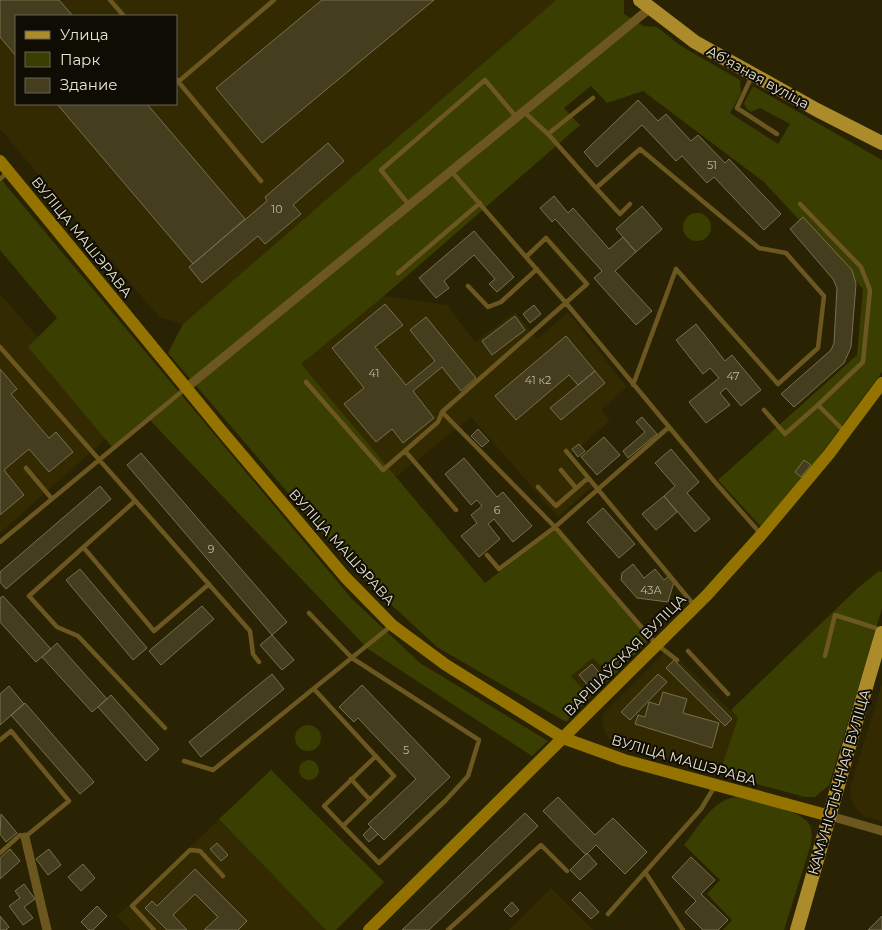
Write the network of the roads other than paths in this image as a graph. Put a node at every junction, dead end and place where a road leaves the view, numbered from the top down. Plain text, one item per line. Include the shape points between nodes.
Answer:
1 (110, 0) edge
2 (274, 0) edge
3 (645, 4) edge
4 (123, 15) edge
5 (753, 75) junction
6 (178, 79) edge
7 (178, 81) edge
8 (593, 98) dead end
9 (520, 115) junction
10 (548, 134) junction
11 (777, 134) dead end
12 (882, 143) edge
13 (0, 161) edge
14 (452, 172) junction
15 (4, 175) edge
16 (261, 181) dead end
17 (596, 188) junction
18 (480, 203) junction
19 (630, 204) dead end
20 (800, 204) dead end
21 (410, 206) junction
22 (526, 257) junction
23 (537, 269) junction
24 (398, 273) dead end
25 (468, 286) dead end
26 (566, 303) junction
27 (0, 347) edge
28 (306, 382) dead end
29 (882, 382) edge
30 (633, 385) junction
31 (186, 388) junction
32 (818, 405) junction
33 (764, 410) dead end
34 (442, 412) junction
35 (669, 428) junction
36 (845, 432) junction
37 (405, 451) junction
38 (566, 451) dead end
39 (100, 460) junction
40 (26, 468) dead end
41 (561, 470) dead end
42 (588, 478) junction
43 (538, 487) dead end
44 (576, 488) junction
45 (598, 489) junction
46 (52, 499) junction
47 (135, 501) junction
48 (456, 510) dead end
49 (555, 527) junction
50 (762, 534) junction
51 (0, 542) edge
52 (84, 548) junction
53 (487, 555) dead end
54 (210, 584) junction
55 (695, 606) junction
56 (309, 613) dead end
57 (392, 625) junction
58 (882, 630) edge
59 (882, 634) edge
60 (656, 644) junction
61 (688, 651) dead end
62 (825, 656) dead end
63 (352, 658) junction
64 (677, 660) dead end
65 (259, 662) dead end
66 (314, 689) junction
67 (728, 694) dead end
68 (164, 728) dead end
69 (563, 738) junction
70 (0, 740) edge
71 (376, 756) junction
72 (184, 761) dead end
73 (351, 780) junction
74 (715, 786) junction
75 (370, 800) junction
76 (830, 816) junction
77 (343, 826) junction
78 (882, 831) edge
79 (25, 837) junction
80 (0, 853) edge
81 (567, 871) dead end
82 (645, 872) junction
83 (223, 876) dead end
84 (608, 914) dead end
85 (47, 930) edge
86 (154, 930) edge
87 (369, 930) edge
88 (448, 930) edge
89 (683, 930) edge
90 (797, 930) edge

1 - 4 lane
2 - 6 lane
3 - 5 main road, Абʼязная вуліца via 695,42
3 - 9 street
5 - 11 lane via 737,108
5 - 12 main road, Абʼязная вуліца
7 - 16 lane
8 - 10 lane
9 - 10 lane
9 - 14 street
9 - 21 lane via 485,80 381,170
10 - 17 lane
13 - 15 street, ВУЛІЦА МАШЭРАВА
14 - 18 lane
14 - 21 street
15 - 31 street, ВУЛІЦА МАШЭРАВА
17 - 19 lane via 620,214
17 - 30 lane via 640,149 759,248 786,253 824,296 818,348 778,384 676,269
18 - 22 lane
18 - 24 lane
20 - 32 lane via 861,266 870,290 863,362
21 - 31 street
22 - 23 lane
22 - 26 lane via 546,238 587,284
23 - 25 lane via 501,302 488,307
23 - 26 lane
26 - 30 lane
26 - 34 lane
27 - 39 lane
28 - 37 lane via 384,470
29 - 36 street, ВАРШАЎСКАЯ ВУЛІЦА
30 - 35 lane
31 - 39 lane
31 - 57 street, ВУЛІЦА МАШЭРАВА via 345,577
32 - 33 lane via 784,434
32 - 36 lane
34 - 37 lane via 438,422
34 - 49 lane
35 - 45 lane
35 - 50 lane
36 - 50 street, ВАРШАЎСКАЯ ВУЛІЦА
37 - 48 lane
38 - 42 lane
39 - 46 lane
39 - 47 lane
40 - 46 lane
41 - 44 lane
42 - 44 lane
42 - 45 lane
43 - 44 lane via 556,506
45 - 49 lane
45 - 55 lane
46 - 51 lane
47 - 52 lane
47 - 54 lane
49 - 53 lane via 499,569
49 - 60 lane
50 - 55 street, ВАРШАЎСКАЯ ВУЛІЦА
52 - 54 lane via 154,631
52 - 68 lane via 29,596 57,627 78,636
54 - 65 lane via 250,631 253,654
55 - 60 street, ВАРШАЎСКАЯ ВУЛІЦА
56 - 63 lane
57 - 63 lane
57 - 69 street, ВУЛІЦА МАШЭРАВА via 446,665
58 - 62 lane via 835,615
59 - 76 main road, КАМУНІСТЫЧНАЯ ВУЛІЦА
60 - 64 lane
60 - 69 street, ВАРШАЎСКАЯ ВУЛІЦА
61 - 67 lane
63 - 66 lane
63 - 77 lane via 479,740 468,776 379,864
66 - 71 lane
66 - 72 lane via 213,770
69 - 74 street, ВУЛІЦА МАШЭРАВА via 624,760
69 - 87 street, ВАРШАЎСКАЯ ВУЛІЦА
70 - 79 lane via 11,731 69,801
71 - 73 lane
71 - 75 lane via 394,776
73 - 75 lane
73 - 77 lane via 324,806
74 - 76 street, ВУЛІЦА МАШЭРАВА
74 - 82 lane via 701,809
75 - 77 lane
76 - 78 street
76 - 90 main road, КАМУНІСТЫЧНАЯ ВУЛІЦА
79 - 80 lane via 20,835
79 - 85 street
81 - 88 lane via 541,845
82 - 84 lane
82 - 89 lane
83 - 86 lane via 200,851 190,850 132,906

